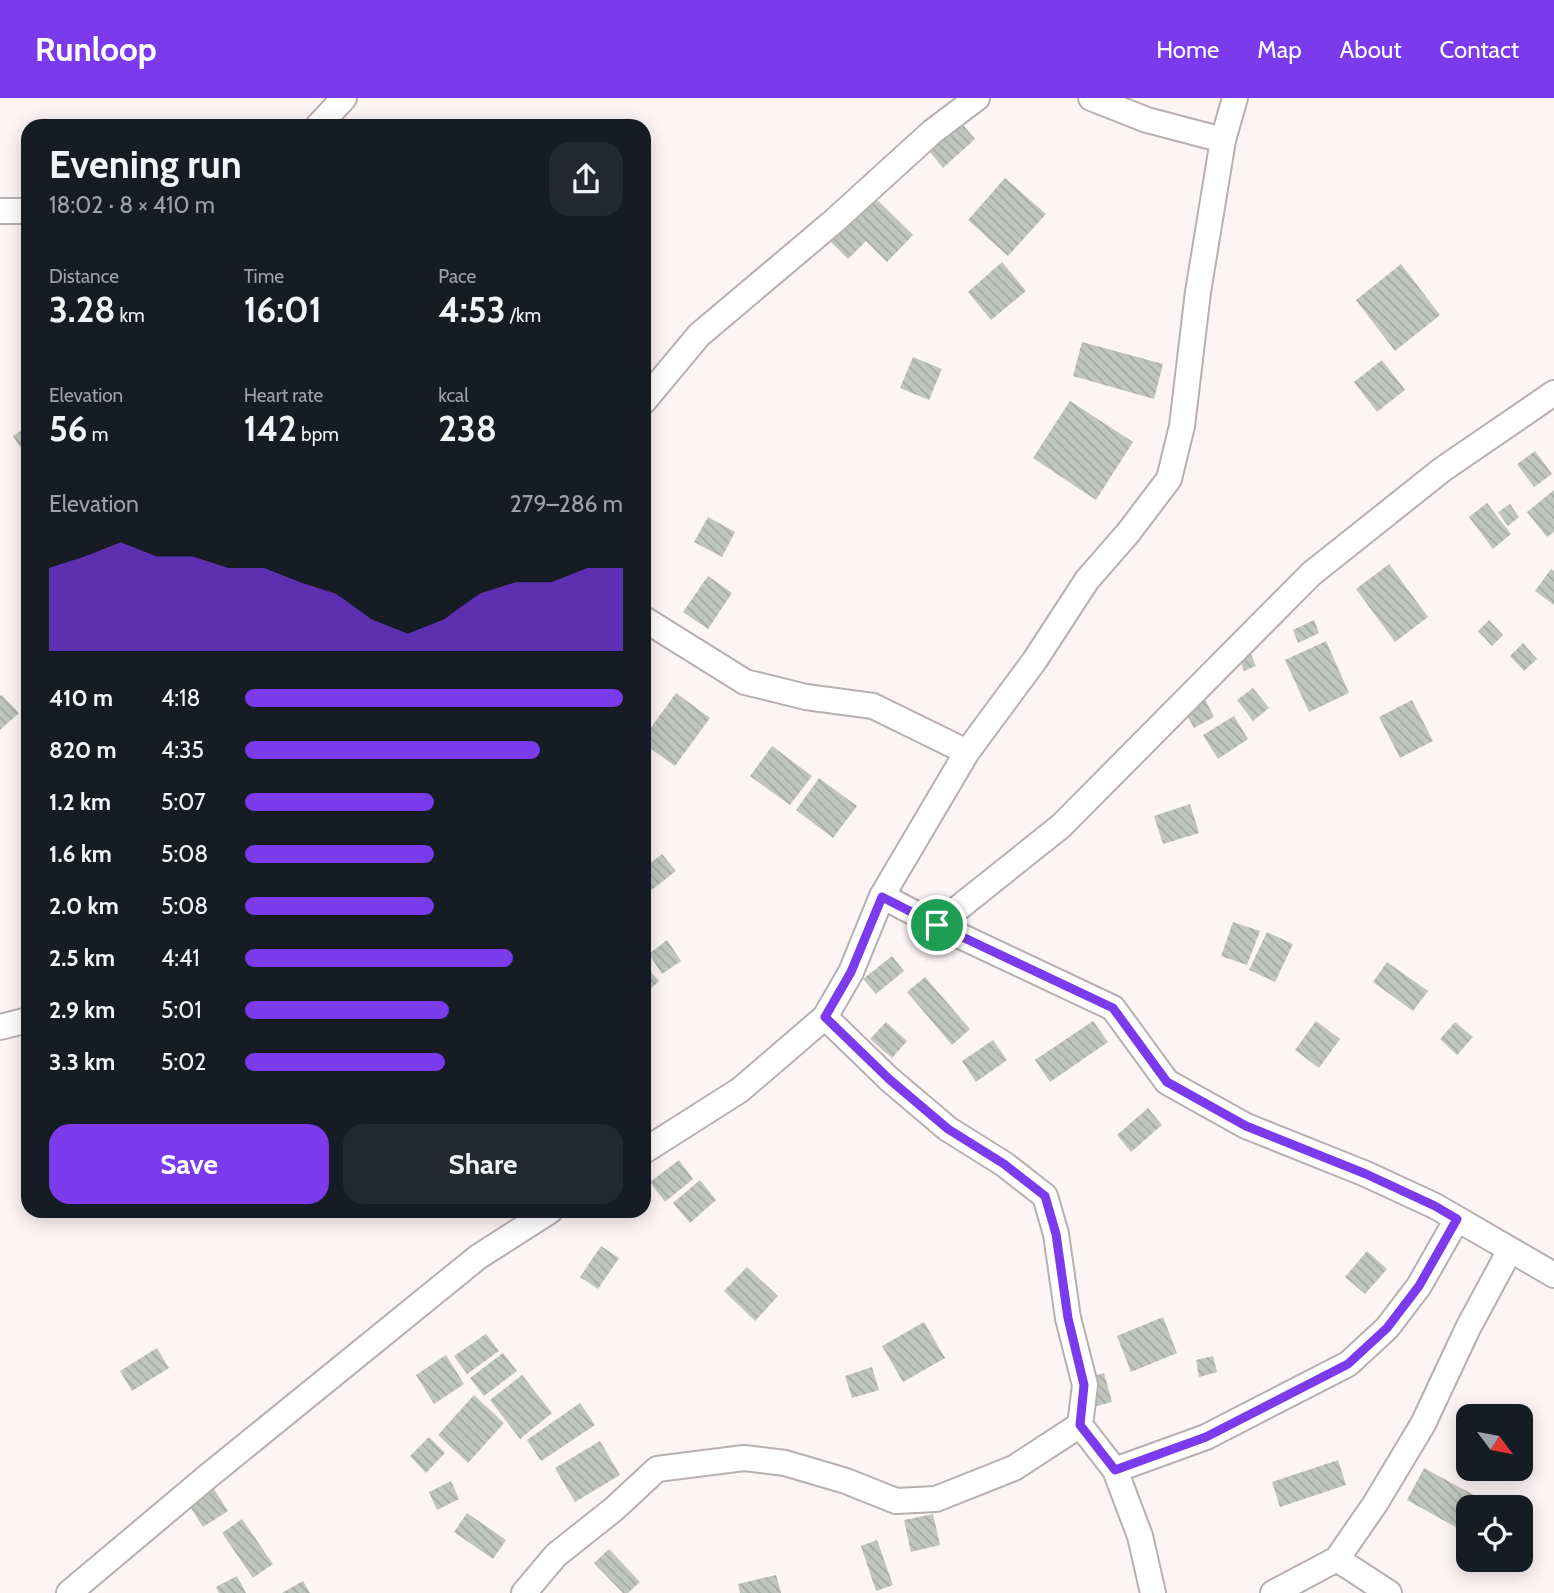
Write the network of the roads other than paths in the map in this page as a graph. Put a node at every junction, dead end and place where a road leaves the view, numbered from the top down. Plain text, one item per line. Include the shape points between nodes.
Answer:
1 (344, 98) edge
2 (977, 98) edge
3 (1091, 98) edge
4 (1235, 98) edge
5 (324, 119) edge
6 (1223, 140) junction
7 (0, 211) edge
8 (21, 211) edge
9 (651, 393) edge
10 (1554, 393) edge
11 (651, 624) edge
12 (967, 752) junction
13 (882, 897) junction
14 (937, 925) junction
15 (825, 1017) junction
16 (21, 1022) edge
17 (0, 1027) edge
18 (651, 1147) edge
19 (539, 1218) edge
20 (1457, 1219) junction
21 (1510, 1250) junction
22 (1554, 1275) edge
23 (1080, 1425) junction
24 (1115, 1470) junction
25 (1337, 1559) junction
26 (69, 1593) edge
27 (524, 1593) edge
28 (1153, 1593) edge
29 (1273, 1593) edge
30 (1390, 1593) edge

1 - 5 street
2 - 9 street via 699,335
3 - 6 street via 1147,120
4 - 6 street
6 - 12 street via 1182,426 1169,479 1087,580
7 - 8 street
10 - 14 street via 1443,470 1311,574 1061,826
11 - 12 street via 745,682 806,697 873,706
12 - 13 street
13 - 14 street
13 - 15 street via 851,972
14 - 20 street via 1113,1008 1167,1082 1246,1126 1366,1174
15 - 18 street via 740,1090
15 - 23 street via 948,1129 1045,1196 1084,1385
16 - 17 street
19 - 26 street via 478,1257
20 - 21 street
20 - 24 street via 1419,1286 1387,1328 1348,1364 1206,1437
21 - 22 street
21 - 25 street via 1423,1424
23 - 24 street
23 - 27 street via 1014,1468 936,1499 896,1502 785,1463 744,1458 657,1469 556,1555
24 - 28 street via 1140,1536
25 - 29 street
25 - 30 street

